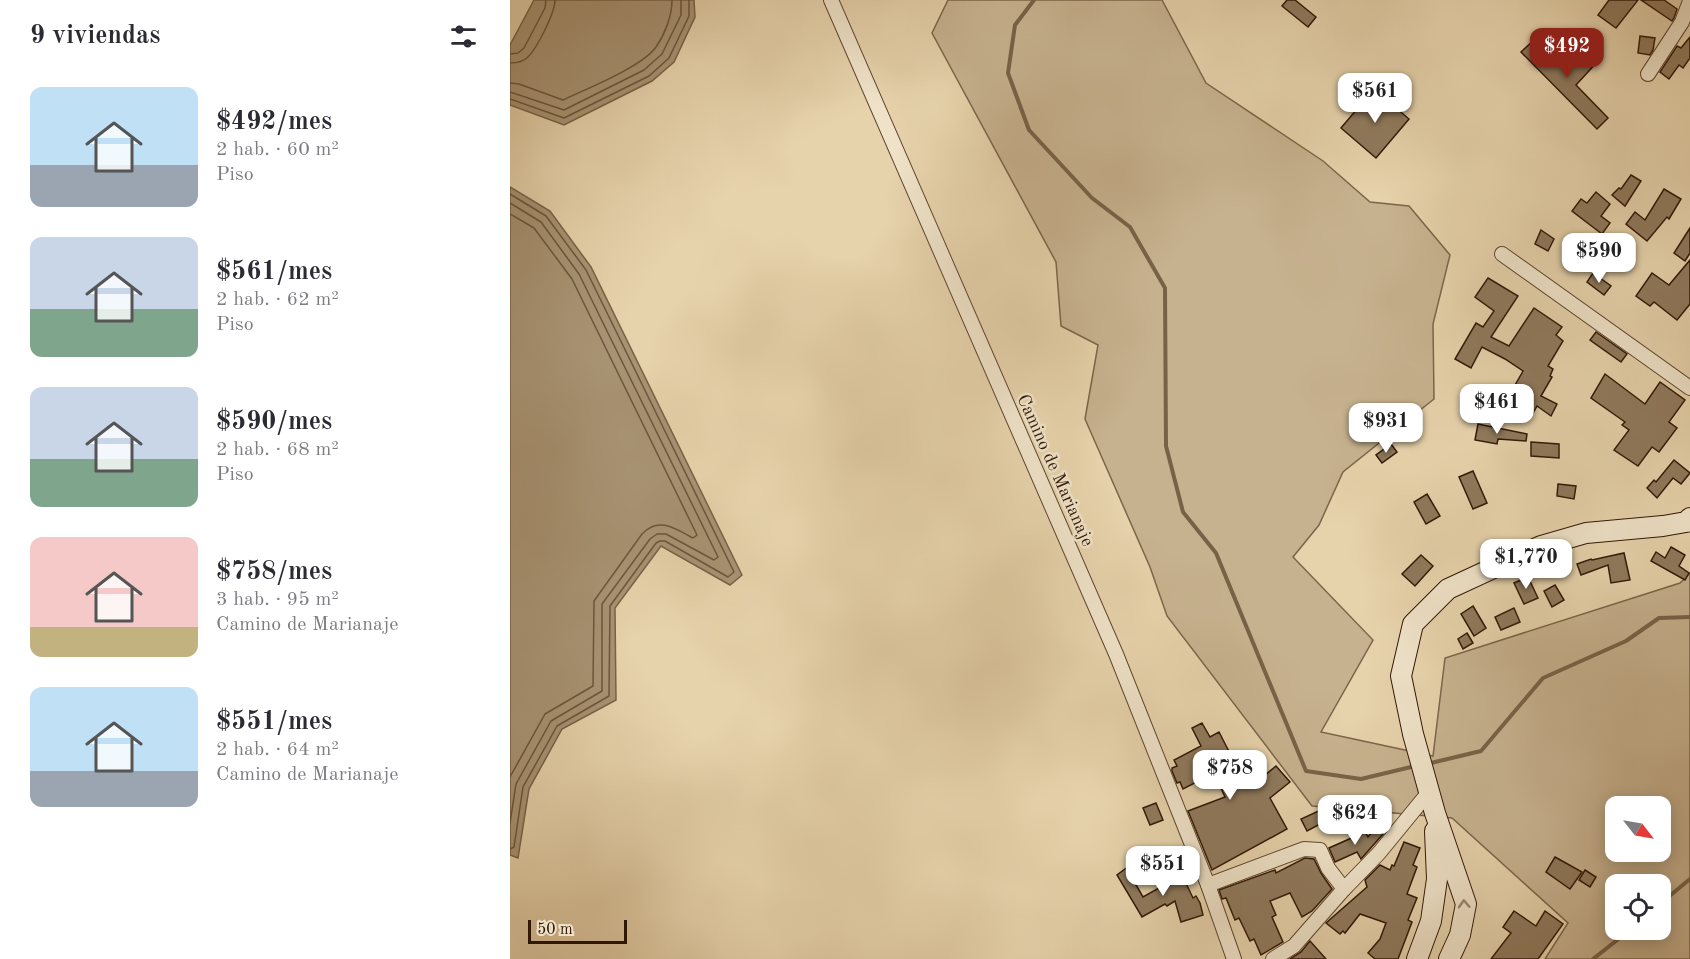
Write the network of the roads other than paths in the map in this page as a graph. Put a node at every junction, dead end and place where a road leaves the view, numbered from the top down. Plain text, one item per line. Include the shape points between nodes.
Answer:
1 (831, 0) edge
2 (1690, 1) edge
3 (1648, 74) dead end
4 (1502, 254) dead end
5 (1690, 388) edge
6 (1690, 518) edge
7 (1429, 792) junction
8 (1435, 813) junction
9 (1208, 885) junction
10 (1344, 889) junction
11 (1234, 959) edge
12 (1273, 959) edge
13 (1418, 959) edge
14 (1449, 959) edge

1 - 9 street, Camino de Marianaje via 1112,643
2 - 3 street via 1682,22
4 - 5 street
6 - 7 street via 1663,526 1586,533 1541,546 1448,589 1413,624 1401,676
7 - 8 street
7 - 10 street
8 - 13 street via 1437,879 1431,921
14 -> 8 street via 1460,935 1466,904
9 - 10 street via 1304,849 1320,850
9 - 11 street, Camino de Marianaje
10 - 12 street via 1294,946

